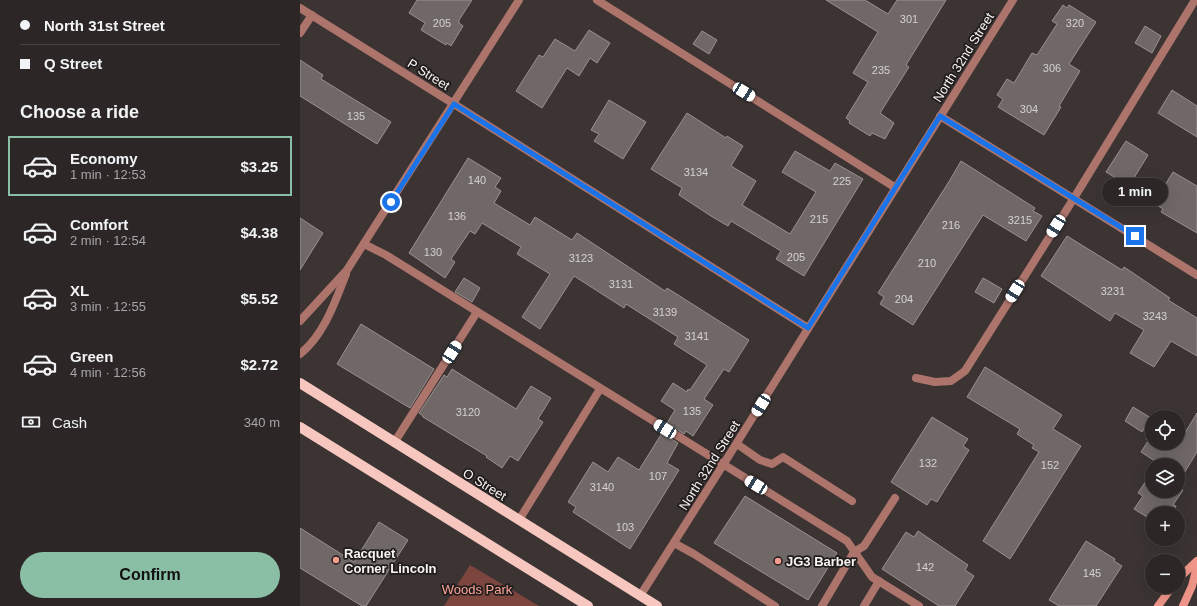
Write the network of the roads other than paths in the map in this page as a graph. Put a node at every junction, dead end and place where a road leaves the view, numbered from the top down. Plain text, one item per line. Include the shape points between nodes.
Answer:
1 (519, 0) edge
2 (597, 0) edge
3 (1013, 0) edge
4 (1195, 0) edge
5 (300, 8) edge
6 (312, 15) junction
7 (300, 33) edge
8 (454, 104) junction
9 (940, 116) junction
10 (896, 188) junction
11 (1074, 198) junction
12 (364, 244) junction
13 (348, 270) junction
14 (1197, 275) edge
15 (478, 312) junction
16 (300, 321) edge
17 (808, 328) junction
18 (300, 354) edge
19 (916, 378) dead end
20 (300, 383) edge
21 (600, 389) junction
22 (300, 427) edge
23 (394, 443) junction
24 (737, 444) junction
25 (723, 465) junction
26 (894, 498) dead end
27 (852, 501) dead end
28 (519, 520) junction
29 (674, 542) junction
30 (854, 552) junction
31 (1197, 561) edge
32 (1197, 566) edge
33 (1185, 572) edge
34 (879, 581) junction
35 (1167, 594) edge
36 (640, 596) junction
37 (915, 605) edge
38 (588, 606) edge
39 (657, 606) edge
40 (775, 606) edge
41 (822, 606) edge
42 (864, 606) edge
43 (1158, 606) edge
44 (1183, 606) edge

1 - 8 street
2 - 10 street
3 - 9 street, North 32nd Street
4 - 11 street
5 - 6 street, P Street
6 - 7 street
6 - 8 street, P Street
8 - 12 street
8 - 17 street, P Street
9 - 10 street, North 32nd Street
9 - 11 street
10 - 17 street, North 32nd Street
11 - 14 street
11 - 19 street via 965,370 950,381 935,382
12 - 13 street
12 - 15 street
13 - 16 street
13 - 18 street via 333,307 320,330 306,350
15 - 21 street
15 - 23 street
17 - 24 street, North 32nd Street
20 - 23 main road, O Street
21 - 25 street
21 - 28 street
22 - 38 main road
23 - 28 main road, O Street
24 - 25 street, North 32nd Street
24 - 27 street via 760,460 772,464 783,457
25 - 29 street, North 32nd Street
25 - 30 street via 848,541
26 - 30 street via 864,546
28 - 36 main road, O Street
29 - 36 street, North 32nd Street
29 - 40 street
30 - 34 street via 872,577
30 - 41 street
31 - 33 main road
32 - 44 main road
34 - 37 street
34 - 42 street
35 - 43 main road
36 - 39 main road, O Street

